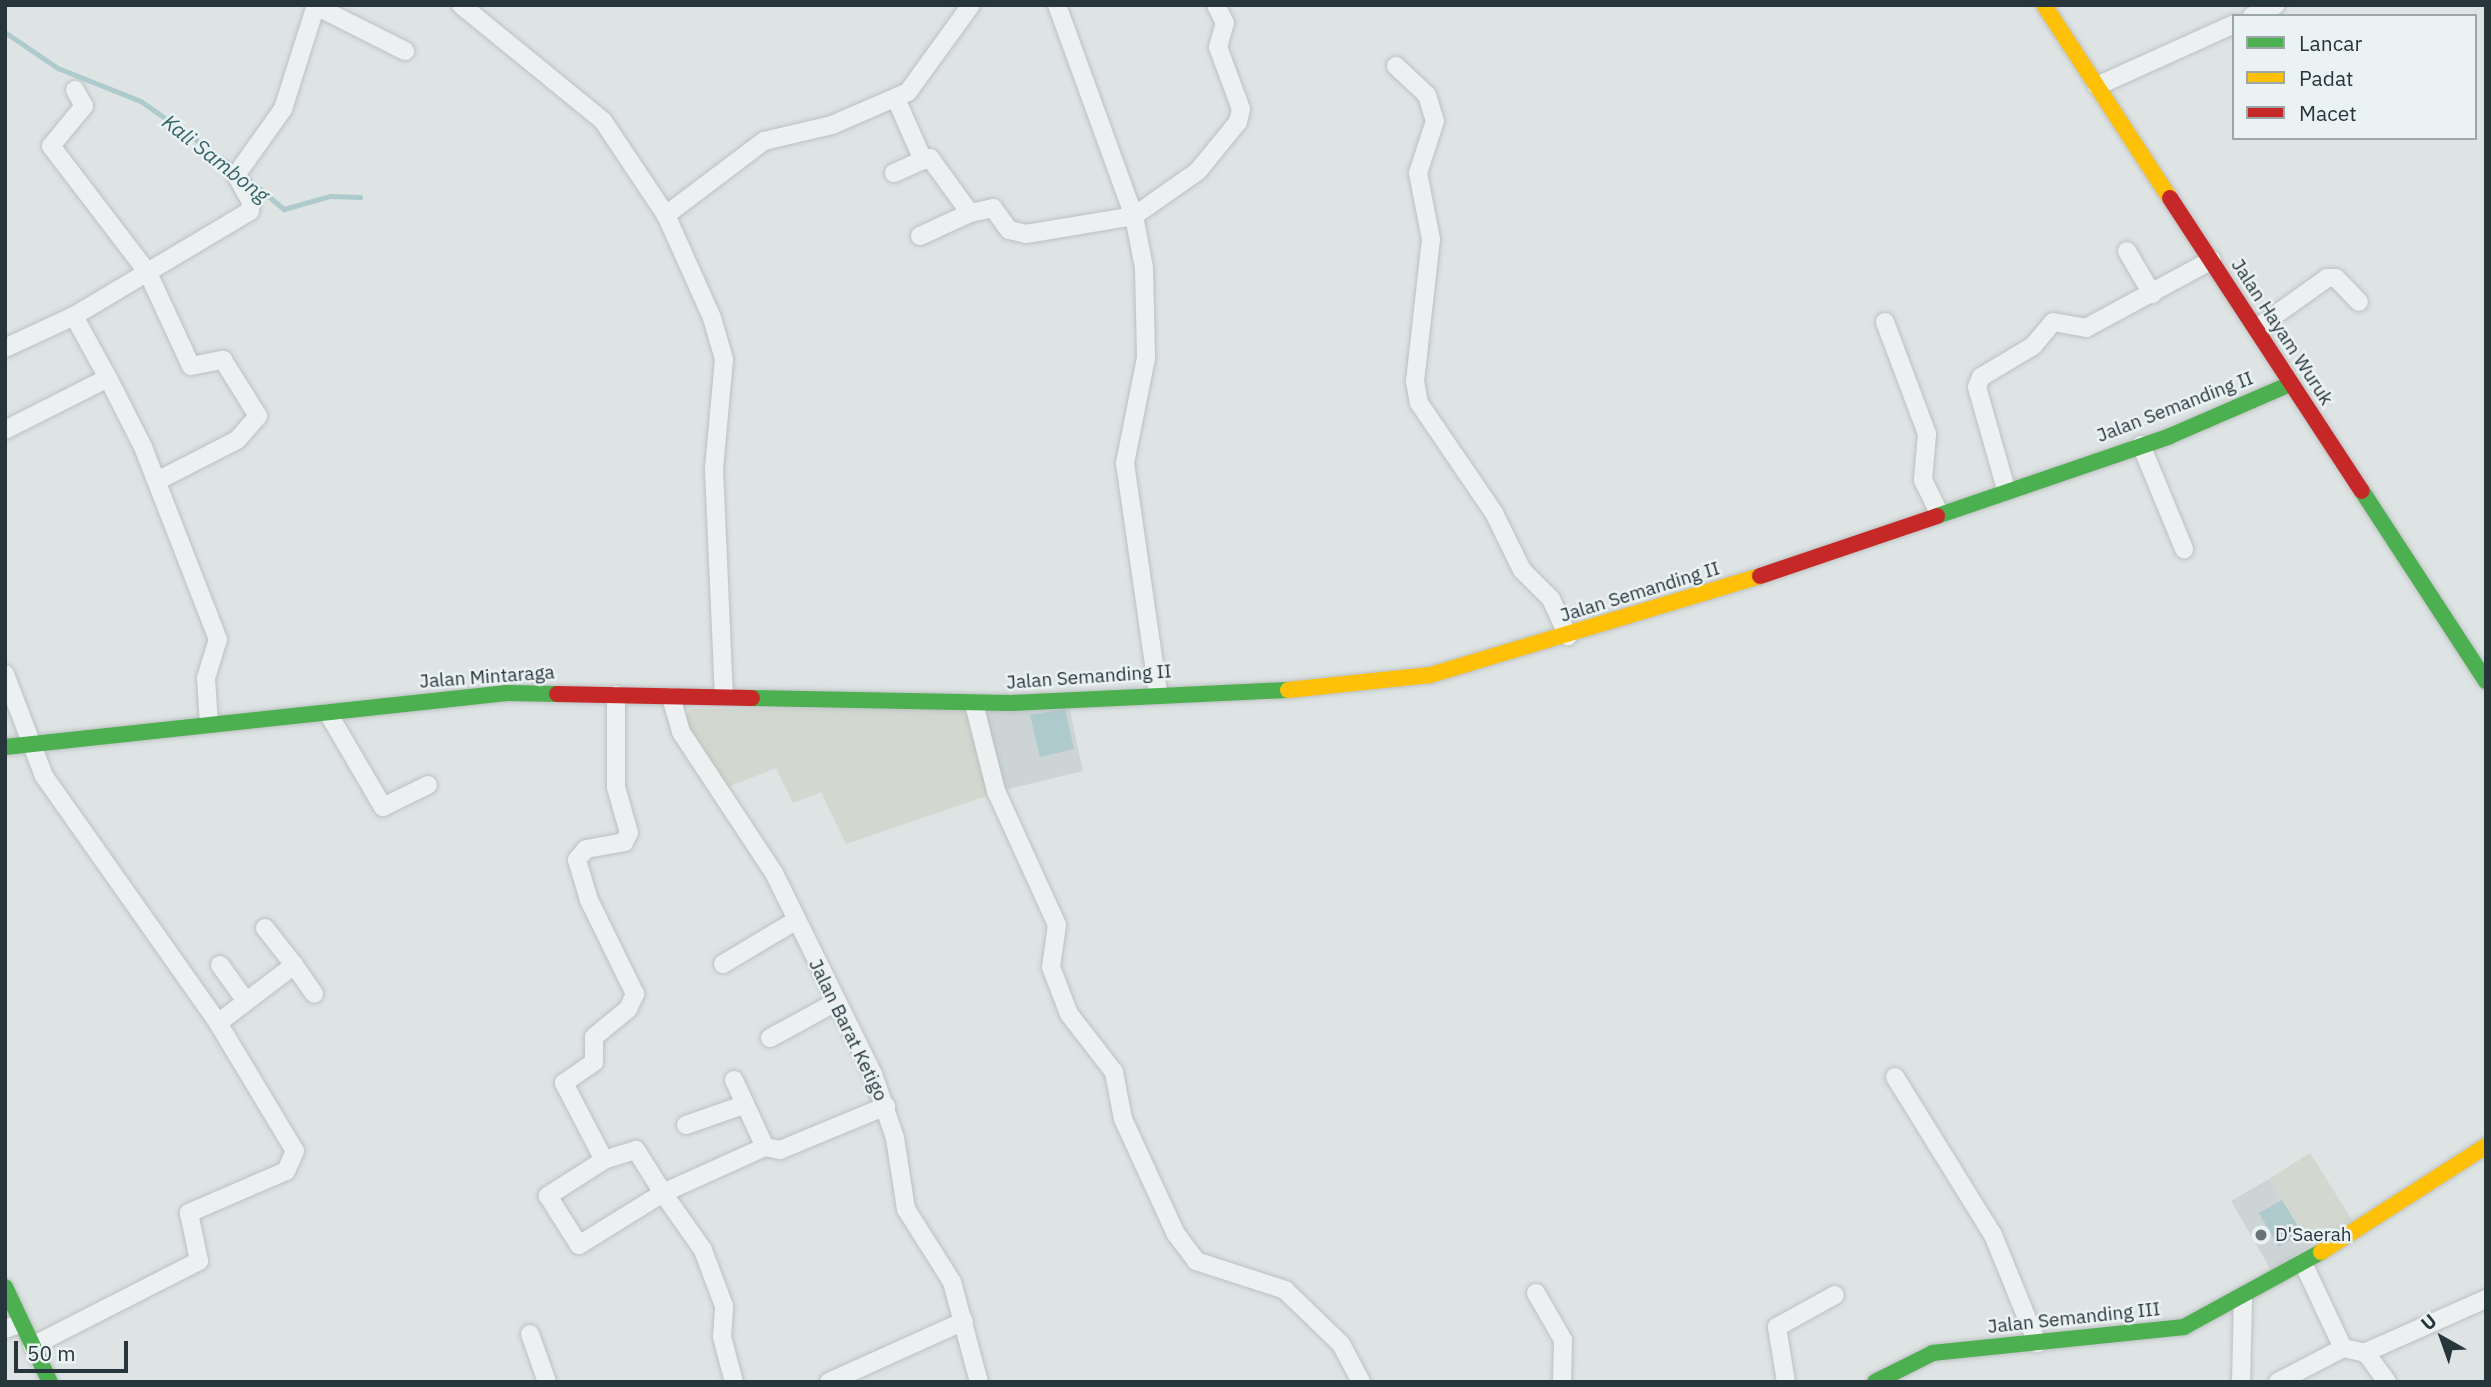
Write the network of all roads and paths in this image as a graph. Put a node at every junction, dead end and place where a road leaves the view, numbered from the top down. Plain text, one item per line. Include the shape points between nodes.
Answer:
1 (461, 5) edge
2 (971, 5) edge
3 (1057, 5) edge
4 (1216, 5) edge
5 (2044, 5) edge
6 (2276, 5) edge
7 (316, 6) edge
8 (2256, 14) edge
9 (2232, 25) edge
10 (405, 51) dead end
11 (1396, 66) dead end
12 (2097, 86) junction
13 (75, 90) dead end
14 (896, 99) junction
15 (923, 160) junction
16 (894, 173) dead end
17 (970, 213) junction
18 (666, 215) junction
19 (1134, 216) junction
20 (920, 236) dead end
21 (2127, 251) dead end
22 (2211, 260) junction
23 (148, 273) junction
24 (2151, 294) junction
25 (2359, 302) dead end
26 (74, 316) junction
27 (1885, 322) dead end
28 (2257, 328) junction
29 (5, 348) edge
30 (108, 378) junction
31 (2290, 384) junction
32 (5, 430) edge
33 (2141, 445) junction
34 (157, 481) junction
35 (2006, 489) junction
36 (1938, 511) junction
37 (2184, 549) dead end
38 (1568, 636) junction
39 (5, 674) edge
40 (2486, 681) edge
41 (1158, 692) junction
42 (616, 695) junction
43 (724, 696) junction
44 (671, 697) junction
45 (974, 704) junction
46 (328, 713) junction
47 (209, 724) junction
48 (27, 744) junction
49 (5, 747) edge
50 (428, 785) dead end
51 (795, 921) junction
52 (265, 928) dead end
53 (723, 964) dead end
54 (220, 965) dead end
55 (294, 965) junction
56 (314, 994) dead end
57 (246, 1001) junction
58 (836, 1002) junction
59 (218, 1023) junction
60 (770, 1038) dead end
61 (1895, 1076) dead end
62 (734, 1080) dead end
63 (743, 1105) junction
64 (886, 1106) junction
65 (686, 1125) dead end
66 (2486, 1146) edge
67 (765, 1147) junction
68 (604, 1160) junction
69 (663, 1193) junction
70 (2303, 1263) junction
71 (5, 1287) edge
72 (1536, 1293) dead end
73 (1835, 1295) dead end
74 (2243, 1299) junction
75 (2486, 1299) edge
76 (964, 1321) junction
77 (12, 1327) edge
78 (530, 1334) dead end
79 (2037, 1343) junction
80 (32, 1346) junction
81 (2343, 1348) junction
82 (2364, 1353) junction
83 (50, 1382) edge
84 (547, 1382) edge
85 (734, 1382) edge
86 (829, 1382) edge
87 (979, 1382) edge
88 (1361, 1382) edge
89 (1562, 1382) edge
90 (1786, 1382) edge
91 (1875, 1382) edge
92 (2241, 1382) edge
93 (2278, 1382) edge
94 (2387, 1382) edge

1 - 18 street via 603,121
2 - 14 street via 919,83
3 - 19 street
4 - 19 street via 1225,23 1218,47 1241,109 1238,122 1198,171
5 - 12 street, Jalan Hayam Wuruk
6 - 8 street
7 - 10 street
7 - 23 street via 283,110 240,169 250,212
9 - 12 street
11 - 38 street via 1427,95 1436,121 1418,173 1430,239 1416,393 1502,525 1522,570 1551,599
12 - 22 street, Jalan Hayam Wuruk
13 - 23 street via 84,106 51,146
14 - 15 street
14 - 18 street via 832,125 764,141
15 - 16 street
15 - 17 street via 930,158
17 - 19 street via 993,208 1009,230 1026,234
17 - 20 street
18 - 43 street via 724,359 714,469
19 - 41 street via 1144,268 1146,358 1125,463
21 - 24 street
22 - 24 street
22 - 28 street, Jalan Hayam Wuruk
23 - 26 street
23 - 34 street via 190,364 223,360 258,416 237,440
24 - 35 street via 2086,328 2053,322 2033,346 1981,377 1977,387
25 - 28 street via 2336,278 2327,278
26 - 29 street
26 - 30 street
27 - 36 street via 1927,434 1923,480
28 - 31 street, Jalan Hayam Wuruk
30 - 32 street
30 - 34 street
31 - 33 street, Jalan Semanding II
31 - 40 street, Jalan Hayam Wuruk
33 - 35 street, Jalan Semanding II
33 - 37 street
34 - 47 street via 220,645 206,678
35 - 36 street, Jalan Semanding II
36 - 38 street, Jalan Semanding II
38 - 41 street, Jalan Semanding II via 1386,681 1267,692
39 - 48 street
41 - 45 street, Jalan Semanding II
42 - 44 street, Jalan Mintaraga
42 - 46 street, Jalan Mintaraga via 507,693
42 - 68 street via 616,787 629,832 621,843 586,849 577,860 589,900 635,994 628,1009 594,1037 594,1062 564,1083
43 - 44 street, Jalan Mintaraga
43 - 45 street, Jalan Mintaraga
44 - 51 street, Jalan Barat Ketigo via 681,732 764,855
45 - 88 street via 996,791 1058,925 1051,967 1069,1014 1114,1072 1123,1119 1181,1241 1196,1261 1285,1290 1341,1344
46 - 47 street, Jalan Mintaraga
46 - 50 street via 383,807
47 - 48 street, Jalan Mintaraga
48 - 49 street, Jalan Mintaraga
48 - 59 street via 59,800
51 - 53 street
51 - 58 street, Jalan Barat Ketigo
52 - 55 street
54 - 57 street
55 - 56 street
55 - 57 street
57 - 59 street
58 - 60 street
58 - 64 street, Jalan Barat Ketigo
59 - 80 street via 295,1151 292,1164 189,1213 199,1261
61 - 79 street via 1993,1235
62 - 63 street
63 - 65 street
63 - 67 street
64 - 67 street via 787,1150
64 - 76 street, Jalan Barat Ketigo via 906,1209 948,1273
66 - 70 street, Jalan Semanding III
67 - 69 street
68 - 69 street via 636,1150
68 - 69 street via 548,1195 578,1244
69 - 85 street via 703,1250 718,1286
70 - 74 street, Jalan Semanding III
70 - 81 street
71 - 77 street
72 - 89 street via 1563,1340
73 - 90 street via 1777,1327
74 - 79 street, Jalan Semanding III via 2151,1335
74 - 92 street
75 - 82 street
76 - 86 street
76 - 87 street, Jalan Barat Ketigo
77 - 80 street
78 - 84 street
79 - 91 street, Jalan Semanding III via 1933,1353
80 - 83 street
81 - 82 street
81 - 93 street
82 - 94 street

